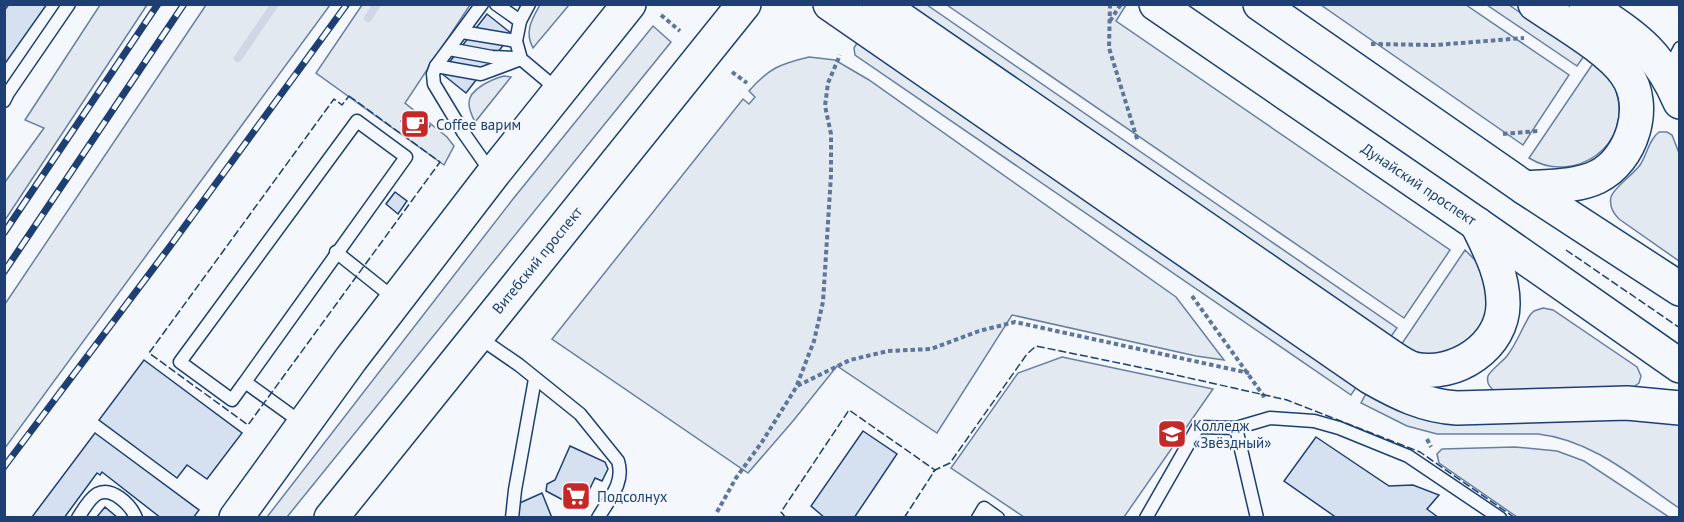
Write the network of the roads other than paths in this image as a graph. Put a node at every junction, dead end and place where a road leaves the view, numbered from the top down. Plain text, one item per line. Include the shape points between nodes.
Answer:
1 (69, 4) edge
2 (482, 4) edge
3 (496, 4) edge
4 (529, 4) edge
5 (629, 4) edge
6 (744, 4) edge
7 (830, 4) edge
8 (879, 4) edge
9 (1156, 4) edge
10 (1260, 4) edge
11 (1535, 4) edge
12 (1586, 4) edge
13 (520, 21) junction
14 (462, 32) junction
15 (516, 41) junction
16 (449, 49) junction
17 (521, 58) junction
18 (436, 66) junction
19 (1675, 75) edge
20 (560, 92) junction
21 (4, 101) edge
22 (493, 174) junction
23 (1525, 188) junction
24 (1477, 224) junction
25 (336, 252) junction
26 (1680, 289) edge
27 (396, 300) junction
28 (476, 335) junction
29 (1680, 366) edge
30 (536, 379) junction
31 (245, 382) junction
32 (1680, 408) edge
33 (304, 425) junction
34 (1236, 428) junction
35 (78, 518) edge
36 (136, 518) edge
37 (236, 518) edge
38 (331, 518) edge
39 (512, 518) edge
40 (598, 518) edge
41 (978, 518) edge
42 (998, 518) edge
43 (1146, 518) edge
44 (1257, 518) edge
45 (1500, 518) edge

1 - 21 lane
2 - 14 lane
3 - 13 lane
4 - 13 lane
5 - 20 main road
6 - 28 main road, Витебский проспект
7 - 32 main road via 1370,377 1404,396 1457,408 1627,403
8 - 24 main road via 1403,365 1437,370 1454,366 1479,352 1495,332 1503,306 1502,288 1494,258
9 - 24 main road, Дунайский проспект
10 - 23 main road
11 - 23 main road via 1620,67 1631,84 1636,115 1628,145 1604,173 1580,183
12 - 19 main road via 1637,40
13 - 15 lane
14 - 15 lane
14 - 16 lane
15 - 17 lane
16 - 17 lane
16 - 18 lane
17 - 18 lane via 481,74
17 - 20 lane
18 - 22 lane via 434,84
20 - 22 main road
22 - 27 main road
23 - 26 main road
24 - 29 main road, Дунайский проспект
25 - 27 lane
25 - 31 lane
25 - 31 lane via 406,157 357,121 180,362 232,400
27 - 33 main road
28 - 30 lane
28 - 38 main road, Витебский проспект
30 - 39 lane
30 - 40 lane via 580,414 618,461 619,482
31 - 33 lane
33 - 37 main road
34 - 43 lane via 1198,427
34 - 44 lane
34 - 45 lane via 1270,418 1314,420 1340,428 1408,456
35 - 36 lane via 101,492 125,502
41 - 42 lane via 984,508

